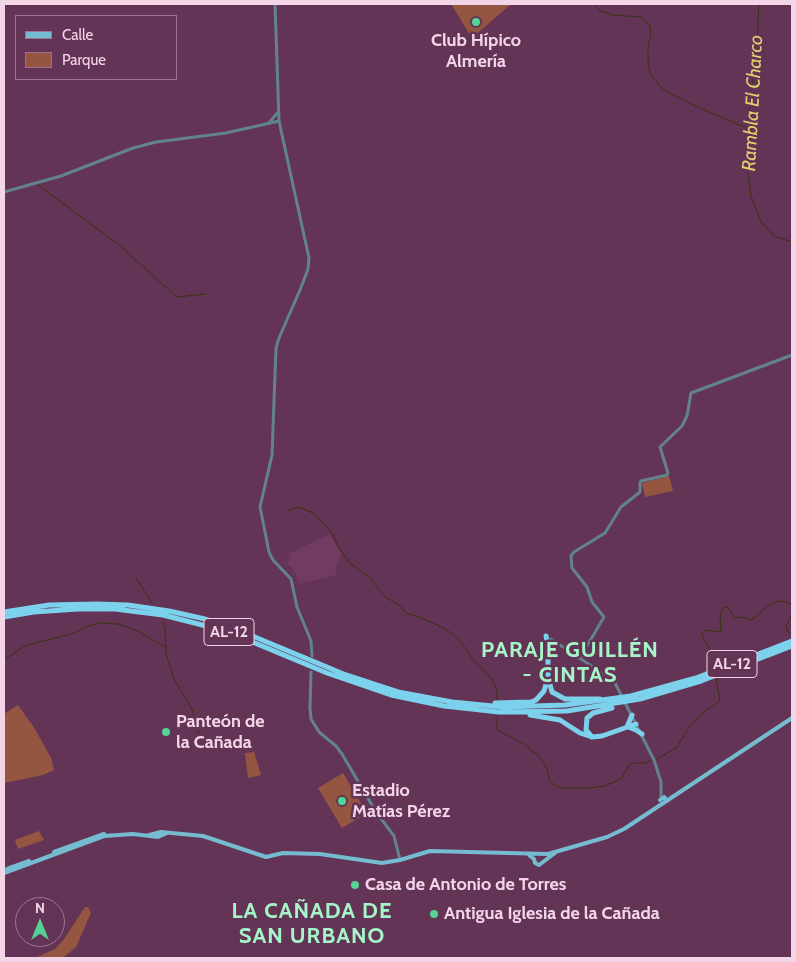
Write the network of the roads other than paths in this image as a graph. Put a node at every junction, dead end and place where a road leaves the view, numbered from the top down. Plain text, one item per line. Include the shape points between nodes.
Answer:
1 (275, 4) edge
2 (278, 111) junction
3 (279, 121) junction
4 (269, 124) junction
5 (281, 128) junction
6 (4, 192) edge
7 (792, 354) edge
8 (4, 612) edge
9 (4, 618) edge
10 (549, 638) joint
11 (792, 641) edge
12 (792, 646) edge
13 (312, 656) dead end
14 (580, 658) junction
15 (312, 672) dead end
16 (548, 678) junction
17 (631, 696) junction
18 (640, 699) junction
19 (452, 702) junction
20 (482, 711) junction
21 (632, 715) junction
22 (792, 718) edge
23 (636, 724) junction
24 (627, 727) junction
25 (642, 734) junction
26 (592, 737) junction
27 (663, 800) junction
28 (556, 852) junction
29 (529, 855) junction
30 (539, 855) junction
31 (534, 858) junction
32 (400, 860) junction
33 (544, 861) junction
34 (4, 871) edge

1 - 2 street
2 - 3 street
2 - 4 street
3 - 4 street
3 - 5 street
4 - 5 street
4 - 6 street via 156,142 61,176
5 - 13 street via 309,258 308,269 276,348 272,455 260,507 269,552 291,579 297,607 311,641
7 - 14 street via 690,392 687,416 682,426 660,447 667,475 641,481 640,492 620,507 605,533 571,556 572,568 604,617
8 - 19 highway, AL-12 via 97,604 169,611 238,630 362,681
9 - 20 highway, AL-12 via 78,609 115,609 163,615 226,631 364,687 427,704
10 - 14 street
10 - 16 highway
11 - 17 highway, AL-12 via 696,678
12 - 18 highway, AL-12 via 701,681
14 - 21 street via 614,681
15 - 32 street via 310,714 314,725 342,754 394,836
16 - 17 highway via 552,692 565,699
16 - 19 highway via 544,691 530,702
17 - 19 highway, AL-12 via 547,707
18 - 20 highway, AL-12 via 567,710
18 - 26 highway via 590,714 585,724
20 - 26 highway via 553,718
21 - 23 street
21 - 24 highway
22 - 27 main road
23 - 24 highway
23 - 25 street
24 - 25 highway
24 - 26 highway
25 - 27 street via 658,771
27 - 28 main road via 656,808 616,833
28 - 30 main road
28 - 33 main road
29 - 30 main road
29 - 31 main road
29 - 32 main road via 430,851
30 - 31 main road
30 - 33 main road via 544,857
31 - 33 main road via 537,865
32 - 34 main road via 382,862 293,853 266,857 215,839 118,832 104,833

